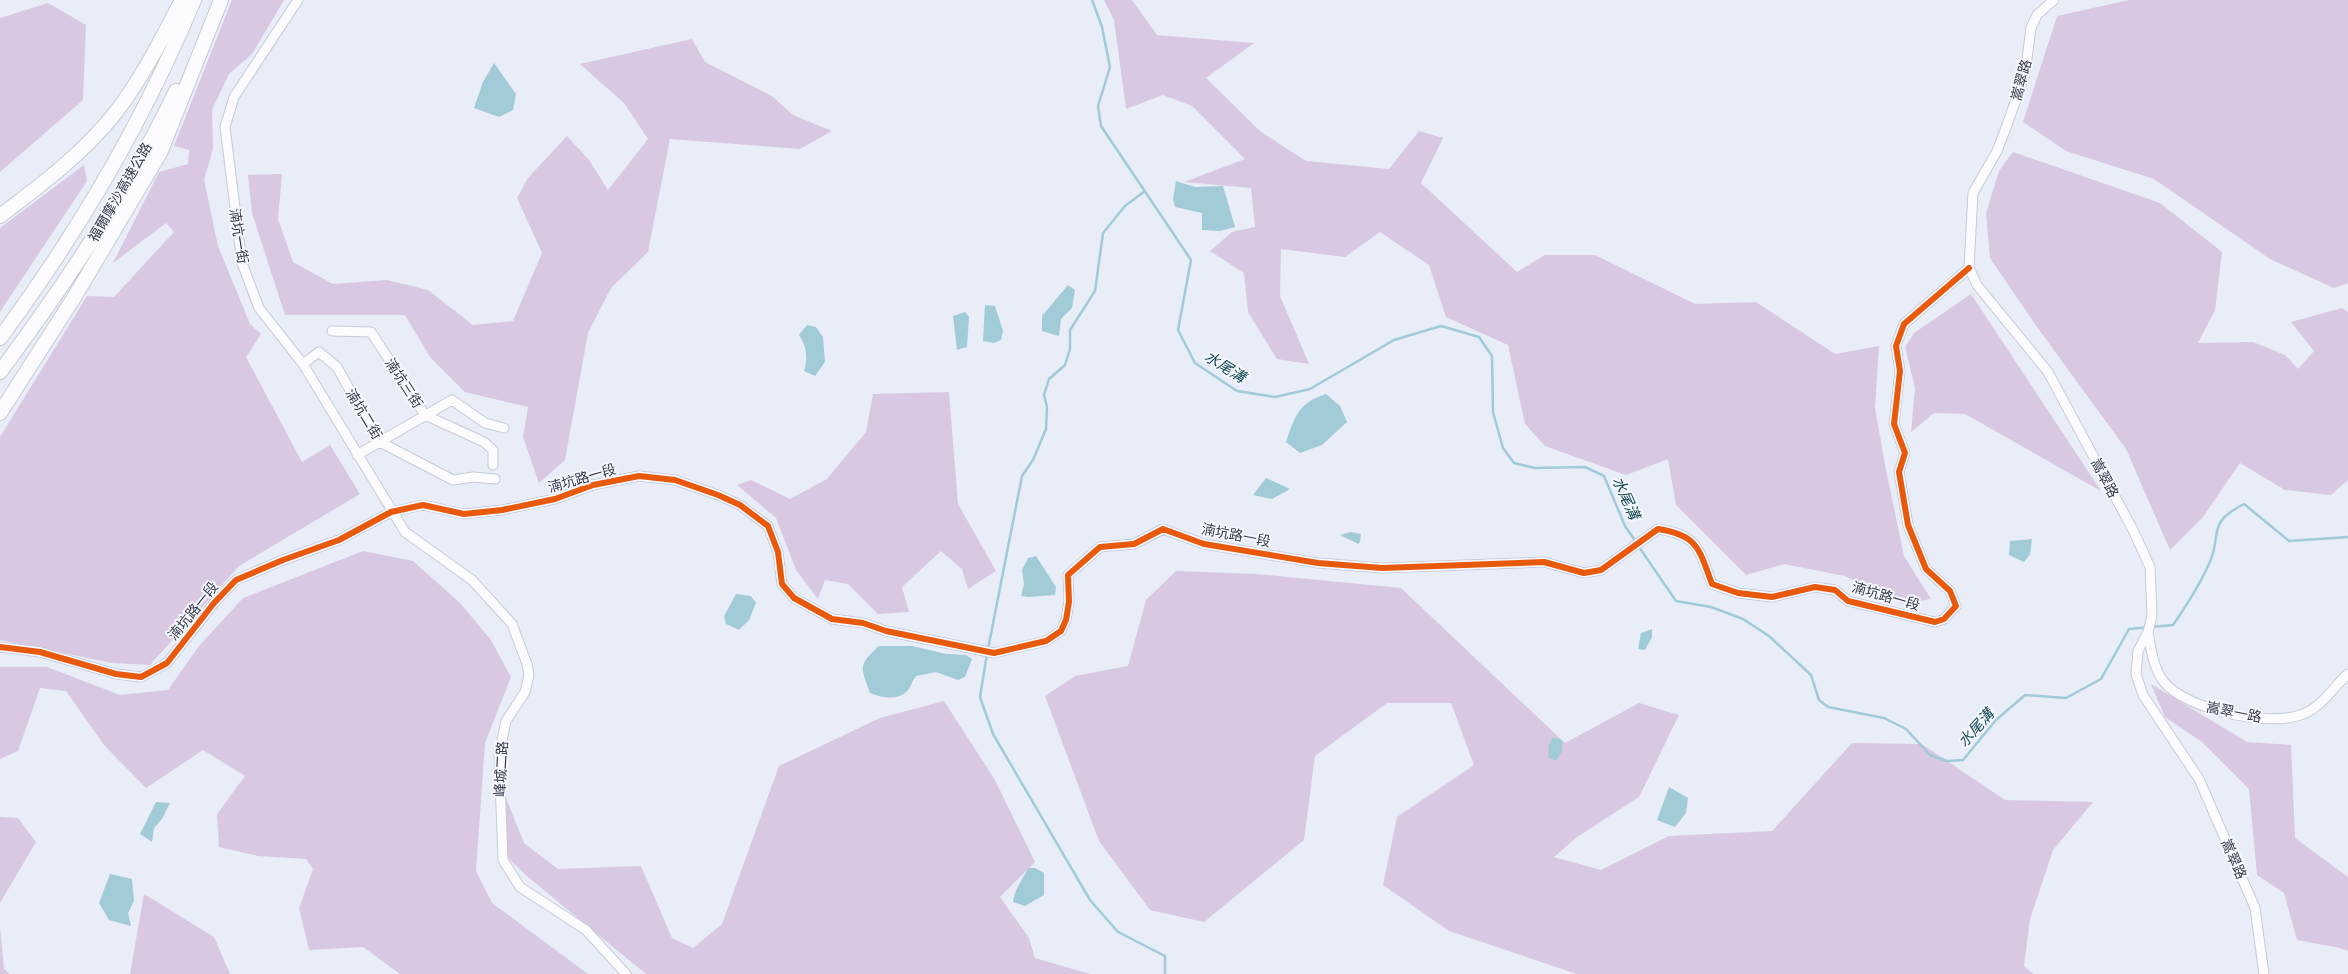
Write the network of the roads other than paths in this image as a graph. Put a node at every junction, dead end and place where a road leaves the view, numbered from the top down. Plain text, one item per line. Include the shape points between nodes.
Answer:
1 (182, 0) edge
2 (194, 0) edge
3 (221, 0) edge
4 (298, 0) edge
5 (2054, 0) edge
6 (0, 216) edge
7 (1969, 268) junction
8 (332, 330) dead end
9 (0, 338) edge
10 (303, 364) junction
11 (0, 372) edge
12 (0, 413) edge
13 (425, 415) junction
14 (504, 428) dead end
15 (378, 441) junction
16 (357, 455) junction
17 (494, 465) dead end
18 (495, 478) dead end
19 (391, 512) junction
20 (2148, 632) junction
21 (0, 646) edge
22 (2348, 674) edge
23 (626, 974) edge
24 (2264, 974) edge

1 - 6 highway via 150,60 116,112 70,161
2 - 9 highway, 福爾摩沙高速公路 via 169,60 108,176 35,291
3 - 11 highway, 福爾摩沙高速公路 via 172,101 115,205 38,322
3 - 12 highway via 160,153
4 - 10 street, 湳坑一街 via 234,97 225,127 242,263 259,308
5 - 7 street, 嵩翠路 via 2038,15 2031,28 2025,74 2007,126 1997,152 1973,193
7 - 19 street, 湳坑路一段 via 1904,324 1896,346 1900,371 1894,424 1905,453 1899,472 1902,501 1926,569 1950,592 1956,606 1935,622 1848,601 1835,590 1815,587 1772,597 1738,593 1712,584 1698,547 1676,532 1658,529 1601,570 1584,573 1544,562 1382,568 1318,563 1204,544 1163,529 1134,544 1100,547 1068,575 1066,620 1061,631 1046,641 994,652 832,619 794,598 782,584 778,552 768,526 740,505 674,480 639,476 502,510 464,514 423,505
7 - 20 street, 嵩翠路 via 1977,285 2048,372 2133,530 2150,567 2152,616
8 - 13 street, 湳坑三街 via 371,332
10 - 15 street, 湳坑二街 via 318,352 337,367
10 - 16 street, 湳坑一街
13 - 14 street via 452,400 485,423
13 - 15 street
13 - 17 street, 湳坑三街 via 484,442 493,450
15 - 16 street
15 - 18 street, 湳坑二街 via 453,480
16 - 19 street, 湳坑一街
19 - 21 street, 湳坑路一段 via 339,540 236,580 167,663 141,677 116,674 40,652
19 - 23 street, 峰城二路 via 405,532 472,580 512,624 527,664 529,675 525,692 506,721 499,755 503,860 520,887 586,930
20 - 22 street, 嵩翠一路 via 2156,669 2164,683 2194,703 2250,717 2290,719 2305,714
20 - 24 street, 嵩翠路 via 2138,651 2136,674 2143,695 2199,779 2255,908

